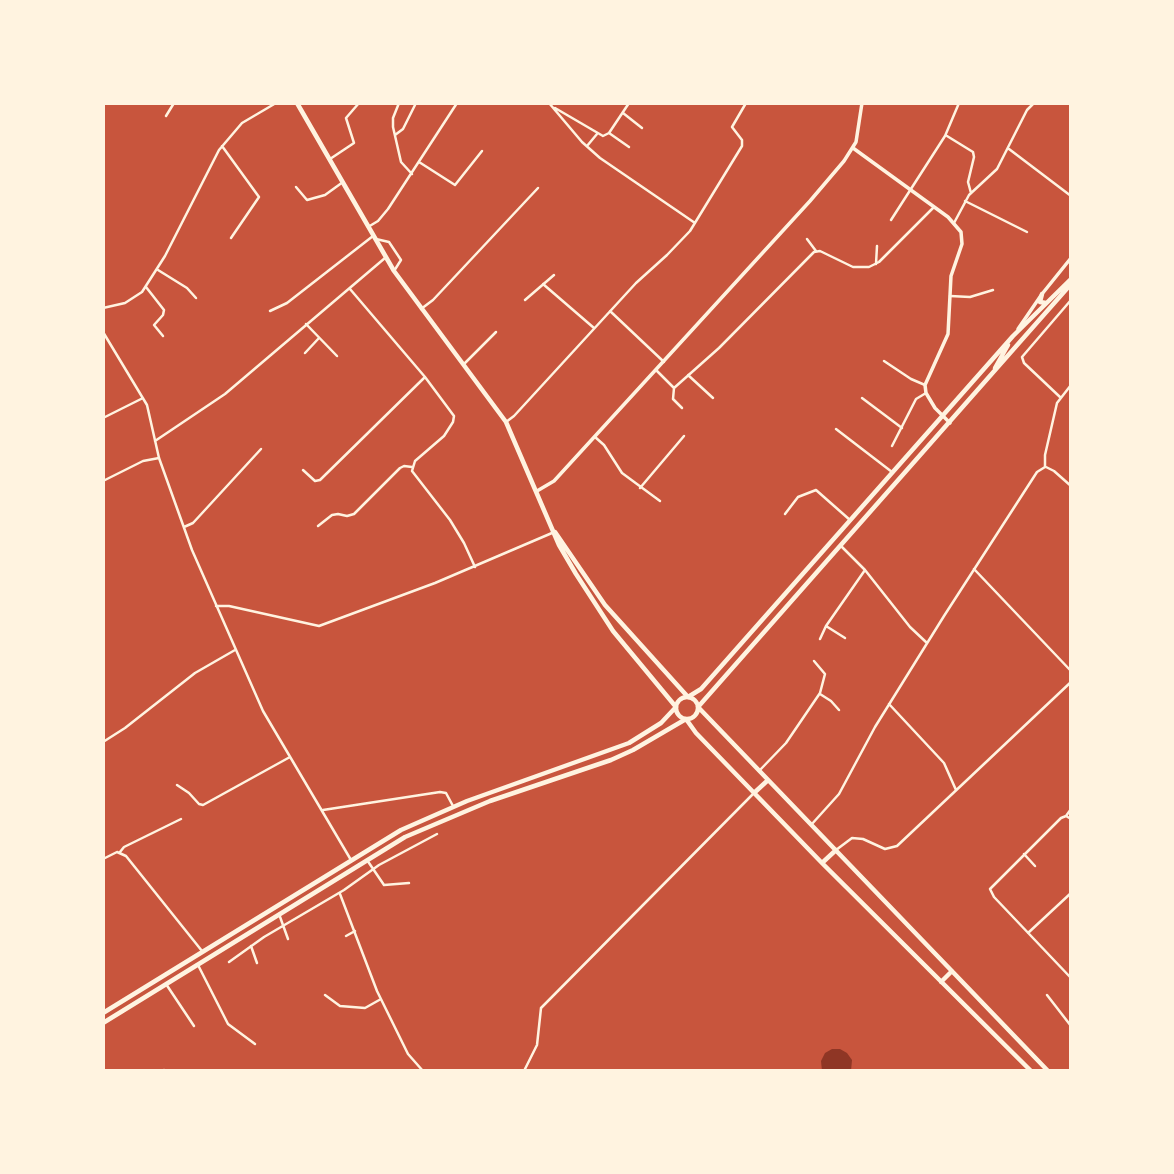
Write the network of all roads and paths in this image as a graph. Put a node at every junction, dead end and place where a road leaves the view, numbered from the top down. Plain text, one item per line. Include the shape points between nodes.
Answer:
1 (174, 103) edge
2 (276, 103) edge
3 (297, 103) edge
4 (359, 103) edge
5 (399, 103) edge
6 (416, 103) edge
7 (457, 103) edge
8 (629, 103) edge
9 (746, 103) edge
10 (862, 103) edge
11 (959, 103) edge
12 (1034, 103) edge
13 (550, 105) edge
14 (622, 113) junction
15 (166, 116) dead end
16 (642, 128) dead end
17 (609, 133) junction
18 (597, 134) junction
19 (395, 135) junction
20 (945, 136) junction
21 (222, 146) junction
22 (587, 146) junction
23 (629, 147) dead end
24 (853, 148) junction
25 (1009, 148) junction
26 (482, 151) dead end
27 (330, 159) junction
28 (419, 162) junction
29 (412, 174) junction
30 (343, 182) junction
31 (296, 187) dead end
32 (538, 188) dead end
33 (911, 191) junction
34 (971, 194) junction
35 (1071, 196) edge
36 (965, 201) junction
37 (934, 207) junction
38 (891, 220) dead end
39 (695, 223) junction
40 (954, 223) junction
41 (368, 227) junction
42 (1027, 232) dead end
43 (374, 237) junction
44 (231, 238) dead end
45 (807, 239) dead end
46 (877, 246) dead end
47 (816, 251) junction
48 (385, 257) junction
49 (1071, 258) edge
50 (876, 264) junction
51 (158, 270) junction
52 (394, 271) junction
53 (554, 275) dead end
54 (1071, 281) edge
55 (543, 284) junction
56 (146, 287) junction
57 (350, 289) junction
58 (993, 290) dead end
59 (1042, 294) junction
60 (950, 296) junction
61 (196, 298) dead end
62 (525, 300) dead end
63 (1071, 300) edge
64 (1050, 301) junction
65 (103, 308) edge
66 (421, 309) junction
67 (270, 311) dead end
68 (610, 311) junction
69 (306, 324) junction
70 (594, 328) junction
71 (103, 332) edge
72 (496, 332) dead end
73 (163, 336) dead end
74 (1013, 336) junction
75 (319, 338) junction
76 (305, 353) dead end
77 (337, 356) dead end
78 (884, 361) dead end
79 (664, 362) junction
80 (464, 364) junction
81 (656, 370) junction
82 (688, 375) junction
83 (425, 377) junction
84 (990, 377) junction
85 (925, 385) junction
86 (1070, 386) edge
87 (674, 388) junction
88 (926, 393) junction
89 (713, 397) dead end
90 (862, 397) dead end
91 (1060, 397) junction
92 (143, 398) junction
93 (682, 408) dead end
94 (943, 416) junction
95 (103, 418) edge
96 (506, 422) junction
97 (950, 423) junction
98 (902, 428) junction
99 (835, 429) dead end
100 (595, 436) junction
101 (684, 436) dead end
102 (155, 441) junction
103 (892, 446) dead end
104 (261, 449) dead end
105 (159, 458) junction
106 (412, 467) junction
107 (1045, 467) junction
108 (303, 470) dead end
109 (894, 471) junction
110 (902, 476) junction
111 (103, 481) edge
112 (1071, 486) edge
113 (640, 488) junction
114 (537, 491) junction
115 (660, 501) dead end
116 (785, 514) dead end
117 (850, 520) junction
118 (318, 526) dead end
119 (184, 527) junction
120 (555, 532) junction
121 (841, 546) junction
122 (475, 567) junction
123 (974, 569) junction
124 (865, 570) junction
125 (216, 606) junction
126 (765, 616) junction
127 (773, 623) junction
128 (825, 626) junction
129 (845, 638) dead end
130 (820, 639) dead end
131 (927, 643) junction
132 (235, 650) junction
133 (814, 661) dead end
134 (1071, 671) edge
135 (1071, 682) edge
136 (820, 694) junction
137 (688, 697) junction
138 (889, 704) junction
139 (676, 707) junction
140 (698, 707) junction
141 (839, 710) dead end
142 (686, 719) junction
143 (103, 742) edge
144 (290, 757) junction
145 (758, 772) junction
146 (767, 780) junction
147 (177, 785) dead end
148 (956, 790) junction
149 (754, 793) junction
150 (453, 806) junction
151 (1071, 809) edge
152 (322, 811) junction
153 (181, 818) dead end
154 (1069, 818) edge
155 (811, 825) junction
156 (437, 834) dead end
157 (835, 850) junction
158 (120, 852) junction
159 (1024, 854) junction
160 (103, 859) edge
161 (351, 860) junction
162 (367, 860) junction
163 (822, 863) junction
164 (1035, 866) dead end
165 (372, 870) junction
166 (409, 883) dead end
167 (340, 893) junction
168 (1071, 893) edge
169 (1067, 896) junction
170 (1071, 900) edge
171 (279, 914) junction
172 (285, 926) junction
173 (355, 931) junction
174 (1028, 933) junction
175 (346, 936) dead end
176 (288, 939) dead end
177 (251, 946) junction
178 (202, 951) junction
179 (229, 962) dead end
180 (257, 964) dead end
181 (198, 965) junction
182 (952, 971) junction
183 (1071, 978) edge
184 (941, 982) junction
185 (166, 984) junction
186 (325, 995) dead end
187 (1047, 995) dead end
188 (381, 999) junction
189 (103, 1013) edge
190 (103, 1023) edge
191 (194, 1026) dead end
192 (1071, 1026) edge
193 (255, 1044) dead end
194 (423, 1071) edge
195 (524, 1071) edge
196 (1031, 1071) edge
197 (1048, 1071) edge

1 - 15 street
2 - 21 street via 242,123
3 - 27 main road
4 - 27 street via 346,118 354,143
5 - 19 street via 392,123
6 - 19 street
7 - 28 street
8 - 14 street
9 - 39 street via 733,128 742,146
10 - 24 street
11 - 20 street
12 - 25 street
13 - 18 street
13 - 22 street
14 - 16 street
14 - 17 street
17 - 18 street
17 - 23 street
18 - 22 street
19 - 29 street via 401,162
20 - 33 street
20 - 34 street via 974,154 968,181
21 - 44 street via 259,197
21 - 51 street
22 - 39 street
24 - 33 street
24 - 79 street
25 - 34 street via 993,175
25 - 35 street
26 - 28 street via 456,185
27 - 30 main road
28 - 29 street
29 - 41 street via 384,214
30 - 31 street via 325,195 307,200
30 - 41 main road
32 - 66 street
33 - 37 street
33 - 38 street
34 - 36 street
36 - 40 street
36 - 42 street
37 - 40 street
37 - 50 street
39 - 68 street
40 - 60 street via 962,239
41 - 43 main road
43 - 48 main road
43 - 52 street via 389,242 401,260
43 - 67 street
45 - 47 street
46 - 50 street
47 - 50 street via 858,268
47 - 82 street
48 - 52 main road
48 - 57 street
49 - 59 street
51 - 56 street
51 - 61 street
52 - 66 main road
53 - 55 street
54 - 64 main road
54 - 84 main road
55 - 62 street
55 - 70 street
56 - 65 street via 125,303
56 - 73 street via 164,312 155,325
57 - 69 street
57 - 83 street
58 - 60 street via 970,297
59 - 64 main road via 1041,303
59 - 74 street
60 - 85 street via 947,339
63 - 91 street via 1022,357
64 - 74 main road
66 - 80 main road
68 - 70 street
68 - 79 street
69 - 75 street
69 - 102 street via 225,394
70 - 96 street
71 - 92 street
72 - 80 street
74 - 84 main road
74 - 94 main road
75 - 76 street
75 - 77 street
78 - 85 street
79 - 81 street
80 - 96 main road
81 - 87 street
81 - 100 street
82 - 87 street
82 - 89 street
83 - 106 street via 454,419 439,442
83 - 108 street via 320,480
84 - 97 main road
85 - 88 street
86 - 91 street
87 - 93 street via 673,399
88 - 94 street
88 - 98 street via 916,399
90 - 98 street
91 - 107 street
92 - 95 street
92 - 102 street
94 - 97 street
94 - 109 main road
96 - 114 main road
97 - 110 main road
98 - 103 street
99 - 109 street
100 - 113 street via 622,473
100 - 114 street via 551,484
101 - 113 street
102 - 105 street
104 - 119 street
105 - 111 street
105 - 119 street
106 - 118 street via 400,468 354,514 331,515
106 - 122 street
107 - 112 street
107 - 123 street via 1037,472
109 - 110 main road via 901,469
109 - 117 main road
110 - 121 main road
113 - 115 street
114 - 120 main road
116 - 117 street via 798,498 816,490
117 - 126 main road
119 - 125 street
120 - 122 street
120 - 137 main road via 605,605
120 - 139 main road via 599,610
121 - 124 street
121 - 127 main road
122 - 125 street via 319,626
123 - 131 street
123 - 134 street
124 - 128 street
124 - 131 street
125 - 132 street
126 - 127 main road
126 - 137 main road via 699,691
127 - 140 main road
128 - 129 street
128 - 130 street
131 - 138 street
132 - 143 street via 200,670
132 - 144 street via 266,718
133 - 136 street via 825,674
135 - 148 street
136 - 141 street
136 - 145 street via 789,739
137 - 139 main road
137 - 140 main road
138 - 148 street via 944,763
138 - 155 street via 839,794
139 - 142 main road
139 - 150 main road via 661,723 629,743
140 - 142 main road via 695,716
140 - 145 main road
142 - 149 main road
142 - 162 main road via 611,760 461,813 405,837
144 - 147 street via 203,805
144 - 152 street
145 - 146 main road
146 - 149 main road
146 - 155 main road
148 - 157 street via 894,848 857,837
149 - 163 main road
149 - 195 street via 541,1008 538,1040
150 - 152 street via 446,793 440,792
150 - 161 main road
151 - 154 street
152 - 161 street
153 - 158 street
154 - 159 street via 1061,818
155 - 157 main road
156 - 165 street
157 - 163 main road
157 - 182 main road
158 - 160 street
158 - 178 street
159 - 164 street
159 - 174 street via 990,889
161 - 178 main road
162 - 165 street
162 - 171 main road
163 - 184 main road
165 - 166 street via 387,886
165 - 167 street
167 - 172 street
167 - 173 street
168 - 169 street
169 - 170 street
169 - 174 street
171 - 172 street
171 - 181 main road
172 - 176 street
172 - 177 street
173 - 175 street
173 - 188 street
174 - 183 street
177 - 179 street
177 - 180 street
178 - 189 main road
181 - 185 main road
181 - 193 street via 228,1024
182 - 184 main road
182 - 197 main road
184 - 196 main road
185 - 190 main road
185 - 191 street
186 - 188 street via 340,1006 365,1008
187 - 192 street
188 - 194 street via 408,1054

